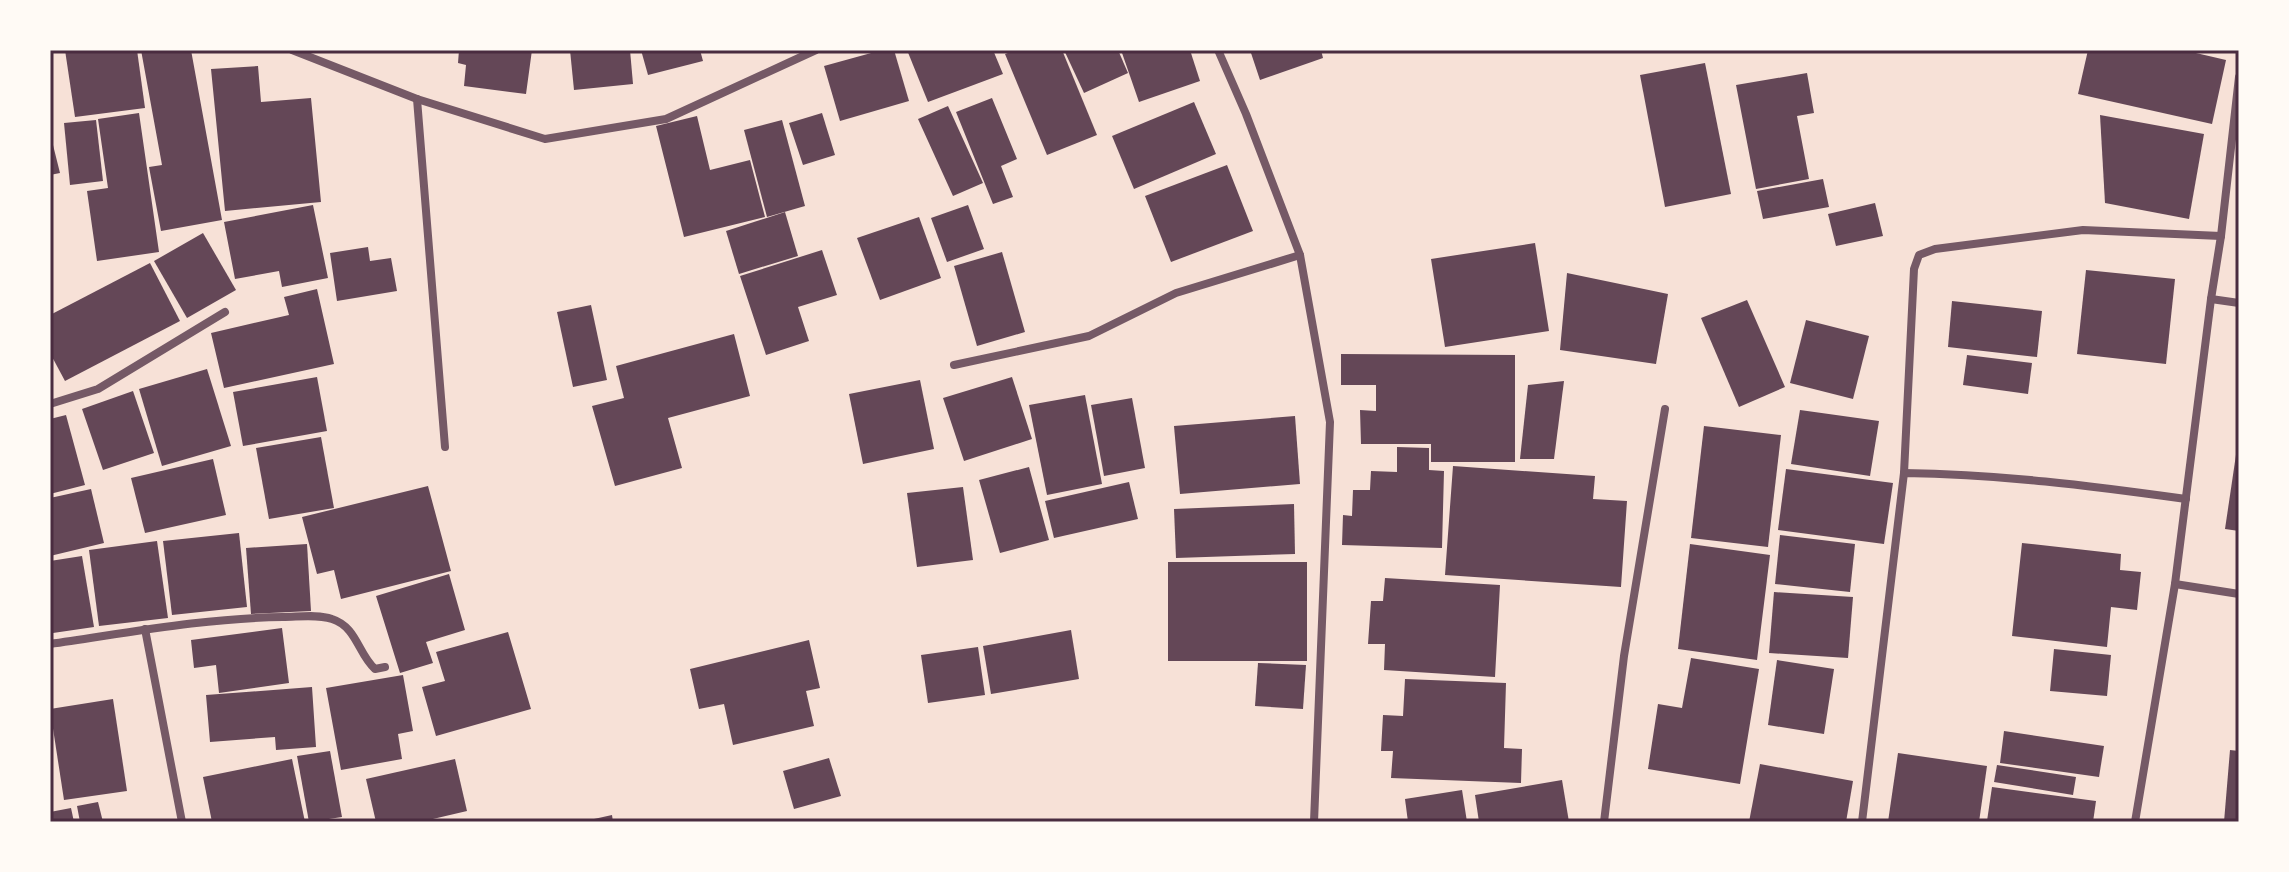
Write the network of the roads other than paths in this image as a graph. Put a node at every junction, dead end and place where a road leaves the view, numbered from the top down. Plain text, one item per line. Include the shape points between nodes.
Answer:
1 (292, 50) edge
2 (816, 50) edge
3 (1218, 50) edge
4 (2239, 77) edge
5 (417, 99) junction
6 (2221, 236) junction
7 (1300, 255) junction
8 (2211, 299) junction
9 (2239, 303) edge
10 (225, 312) dead end
11 (954, 365) dead end
12 (50, 404) edge
13 (1665, 409) dead end
14 (445, 447) dead end
15 (1904, 473) junction
16 (2186, 499) junction
17 (2175, 584) junction
18 (2239, 594) edge
19 (145, 629) junction
20 (50, 644) edge
21 (385, 667) dead end
22 (182, 822) edge
23 (1314, 822) edge
24 (1604, 822) edge
25 (1862, 822) edge
26 (2135, 822) edge

1 - 5 street
2 - 5 street via 666,119 545,139
3 - 7 street
4 - 6 street
5 - 14 street
6 - 8 street
6 - 15 street via 2083,230 1919,255 1914,269
7 - 11 street via 1176,293 1089,336
7 - 23 street via 1330,422
8 - 9 street
8 - 16 street
10 - 12 street via 98,389
13 - 24 street via 1624,656
15 - 16 street via 2004,477
15 - 25 street
16 - 17 street
17 - 18 street
17 - 26 street
19 - 20 street
19 - 21 street via 257,617 333,619 358,640 375,669
19 - 22 street

